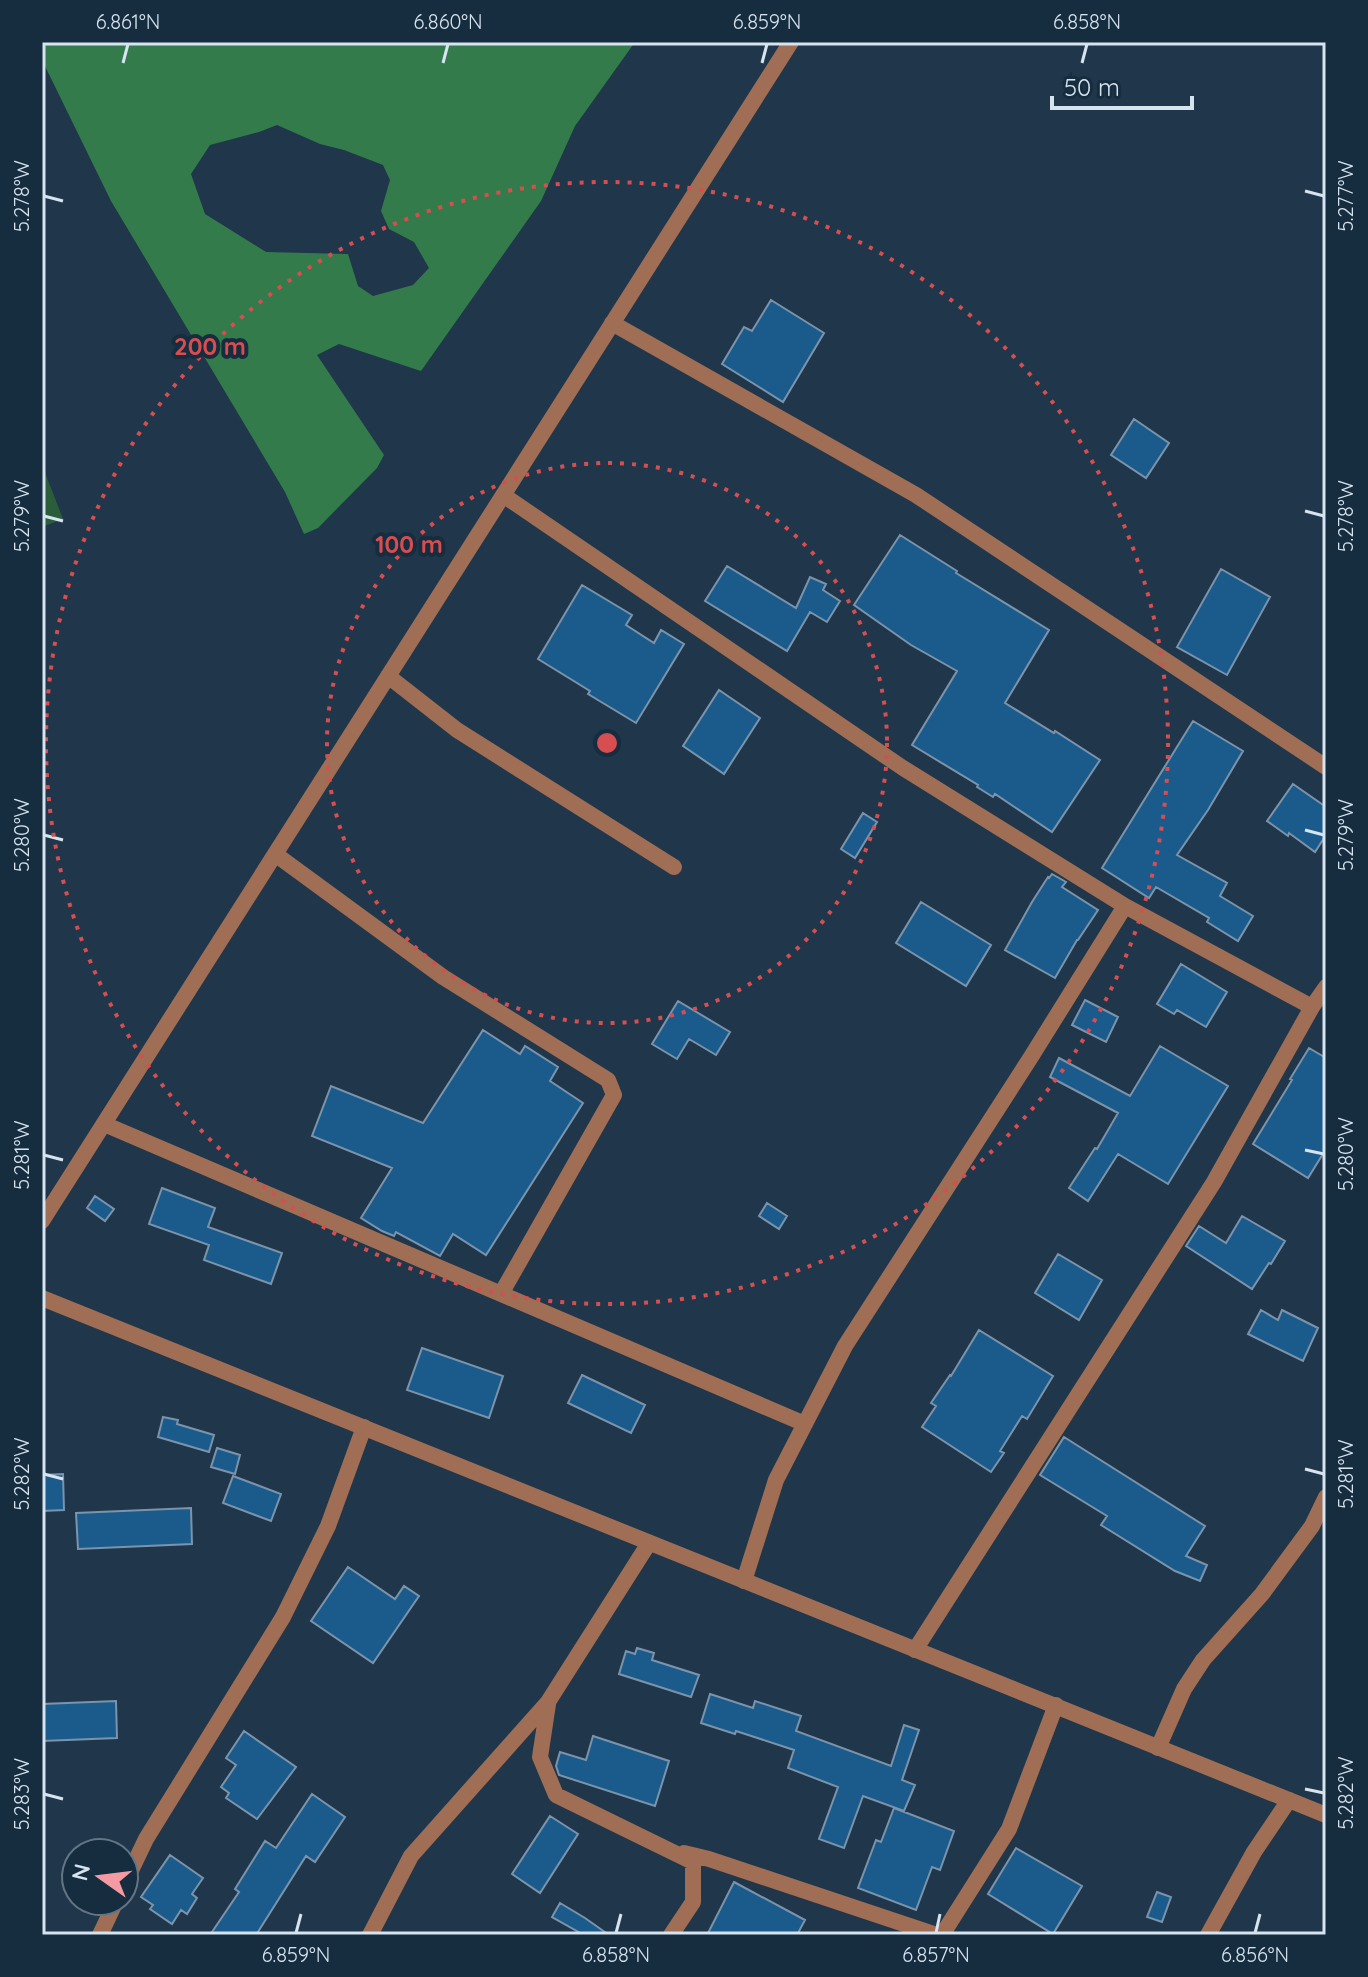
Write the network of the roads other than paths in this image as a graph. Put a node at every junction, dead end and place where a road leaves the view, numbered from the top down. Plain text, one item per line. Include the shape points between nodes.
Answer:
1 (791, 42) edge
2 (612, 323) junction
3 (503, 495) junction
4 (388, 676) junction
5 (1326, 767) edge
6 (275, 854) junction
7 (674, 867) dead end
8 (1125, 906) junction
9 (1326, 987) edge
10 (1312, 1007) junction
11 (104, 1124) junction
12 (42, 1221) edge
13 (501, 1294) junction
14 (42, 1298) edge
15 (805, 1424) junction
16 (364, 1427) junction
17 (1326, 1497) edge
18 (1319, 1529) edge
19 (649, 1543) junction
20 (744, 1581) junction
21 (915, 1650) junction
22 (548, 1702) junction
23 (1056, 1705) junction
24 (1158, 1748) junction
25 (1289, 1800) junction
26 (1326, 1815) edge
27 (670, 1850) junction
28 (140, 1852) edge
29 (370, 1935) edge
30 (671, 1935) edge
31 (939, 1935) edge
32 (1208, 1935) edge

1 - 2 street
2 - 3 street
2 - 5 street via 916,495
3 - 4 street
3 - 8 street via 903,768
4 - 6 street
4 - 7 street via 457,730
6 - 11 street
6 - 13 street via 443,977 608,1080 614,1095
8 - 10 street
8 - 15 street via 845,1346
9 - 10 street
10 - 21 street via 1214,1182
11 - 12 street
11 - 13 street
13 - 15 street
14 - 16 street
15 - 20 street via 776,1480
16 - 19 street
16 - 28 street via 328,1526 283,1617
17 - 18 street
18 - 24 street via 1203,1660
19 - 20 street
19 - 22 street
20 - 21 street
21 - 23 street
22 - 27 street via 540,1757 556,1795
22 - 29 street via 411,1856
23 - 24 street
23 - 31 street via 1009,1829
24 - 25 street
25 - 26 street
25 - 32 street
27 - 30 street via 693,1862 693,1902
27 - 31 street

